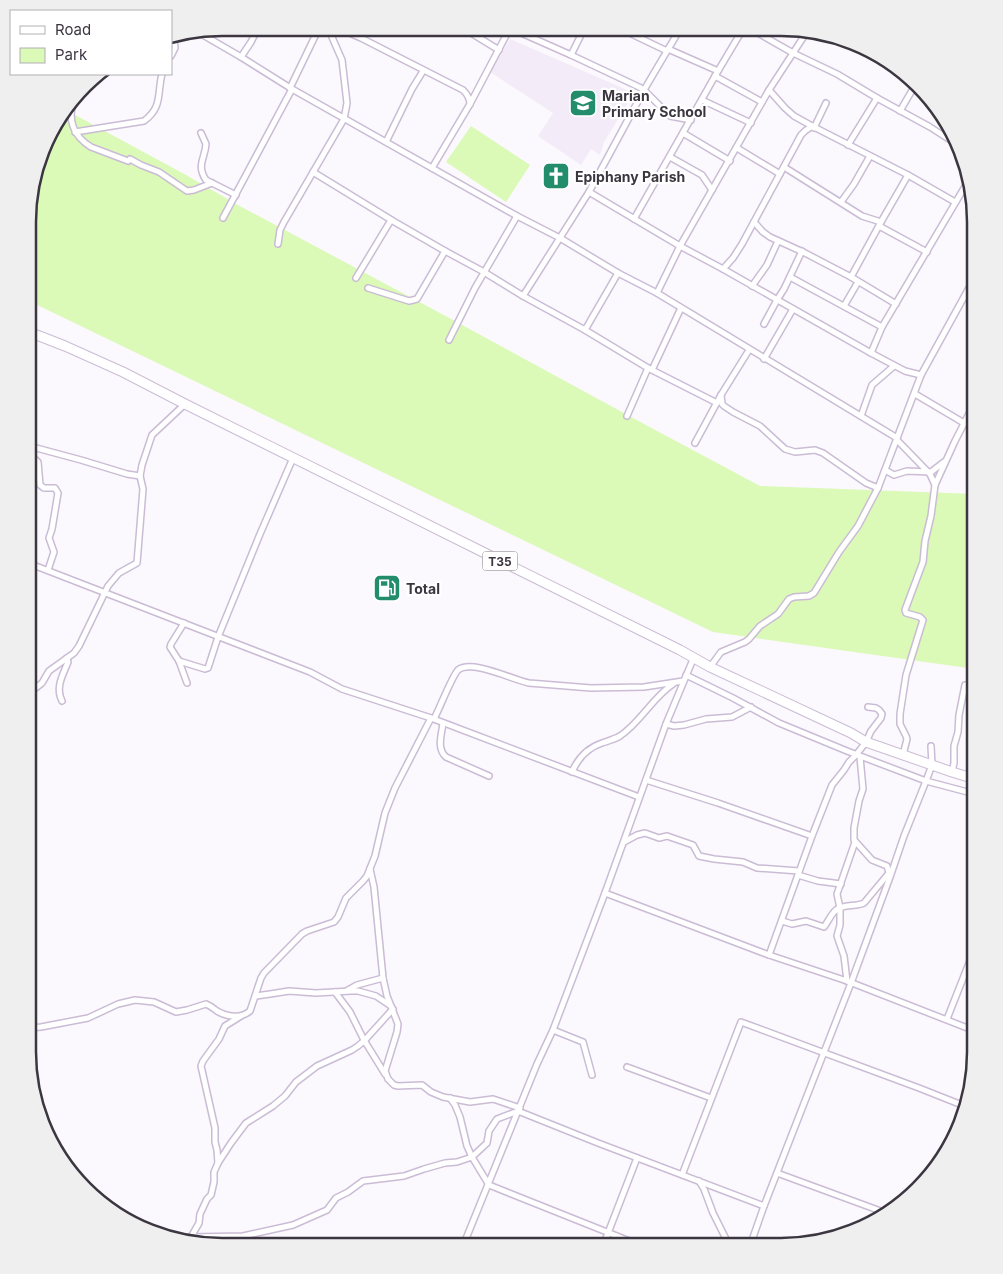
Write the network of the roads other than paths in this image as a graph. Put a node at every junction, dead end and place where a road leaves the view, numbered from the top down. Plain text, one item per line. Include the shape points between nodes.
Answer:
1 (254, 36) edge
2 (315, 36) edge
3 (332, 36) edge
4 (356, 36) edge
5 (476, 36) edge
6 (506, 36) edge
7 (528, 36) edge
8 (580, 36) edge
9 (636, 36) edge
10 (676, 36) edge
11 (739, 36) edge
12 (763, 36) edge
13 (207, 37) edge
14 (803, 38) edge
15 (498, 50) junction
16 (667, 50) junction
17 (793, 53) junction
18 (571, 55) junction
19 (241, 57) junction
20 (423, 71) junction
21 (716, 73) junction
22 (162, 75) edge
23 (291, 89) junction
24 (644, 90) junction
25 (769, 90) junction
26 (912, 91) edge
27 (877, 98) junction
28 (702, 100) junction
29 (762, 102) junction
30 (826, 103) dead end
31 (470, 104) junction
32 (900, 111) junction
33 (71, 114) edge
34 (344, 119) junction
35 (691, 120) junction
36 (750, 123) junction
37 (813, 127) junction
38 (75, 132) junction
39 (201, 133) dead end
40 (683, 133) junction
41 (946, 137) edge
42 (386, 142) junction
43 (848, 145) junction
44 (737, 148) junction
45 (870, 156) junction
46 (670, 157) junction
47 (730, 161) junction
48 (784, 167) junction
49 (432, 168) junction
50 (313, 172) junction
51 (780, 174) junction
52 (908, 175) junction
53 (212, 183) junction
54 (964, 189) edge
55 (712, 190) junction
56 (589, 192) junction
57 (236, 195) junction
58 (841, 202) junction
59 (956, 202) junction
60 (517, 216) junction
61 (223, 218) dead end
62 (634, 219) junction
63 (391, 220) junction
64 (754, 222) junction
65 (880, 224) junction
66 (560, 238) junction
67 (778, 241) junction
68 (278, 244) dead end
69 (680, 246) junction
70 (446, 251) junction
71 (802, 251) junction
72 (926, 252) junction
73 (723, 269) junction
74 (484, 272) junction
75 (618, 273) junction
76 (790, 277) junction
77 (851, 277) junction
78 (356, 278) dead end
79 (858, 282) junction
80 (752, 286) junction
81 (368, 288) dead end
82 (656, 293) junction
83 (967, 293) edge
84 (523, 296) junction
85 (776, 300) junction
86 (896, 304) junction
87 (844, 306) junction
88 (681, 308) junction
89 (793, 309) junction
90 (764, 324) dead end
91 (882, 327) junction
92 (585, 330) junction
93 (36, 335) edge
94 (449, 340) dead end
95 (749, 350) junction
96 (871, 353) junction
97 (764, 359) junction
98 (894, 366) junction
99 (650, 369) junction
100 (921, 376) junction
101 (915, 394) junction
102 (721, 395) junction
103 (717, 403) junction
104 (185, 404) junction
105 (627, 416) dead end
106 (861, 416) junction
107 (967, 417) edge
108 (964, 423) junction
109 (897, 439) junction
110 (695, 443) dead end
111 (36, 448) edge
112 (293, 458) junction
113 (36, 460) edge
114 (947, 460) junction
115 (885, 470) junction
116 (929, 473) junction
117 (140, 476) junction
118 (935, 486) junction
119 (878, 488) junction
120 (36, 566) edge
121 (48, 570) junction
122 (106, 592) junction
123 (184, 623) junction
124 (218, 637) junction
125 (694, 657) junction
126 (67, 658) junction
127 (179, 661) junction
128 (710, 666) junction
129 (686, 675) junction
130 (683, 681) junction
131 (187, 683) dead end
132 (674, 683) junction
133 (965, 685) dead end
134 (36, 688) edge
135 (62, 701) dead end
136 (751, 707) junction
137 (868, 707) dead end
138 (433, 719) junction
139 (443, 723) junction
140 (666, 724) junction
141 (866, 742) junction
142 (931, 746) dead end
143 (858, 756) junction
144 (903, 756) junction
145 (932, 764) junction
146 (572, 772) junction
147 (952, 772) junction
148 (490, 776) dead end
149 (967, 776) edge
150 (646, 780) junction
151 (926, 781) junction
152 (967, 792) edge
153 (639, 798) junction
154 (812, 836) junction
155 (624, 842) junction
156 (855, 842) junction
157 (370, 870) junction
158 (799, 873) junction
159 (890, 875) junction
160 (841, 884) junction
161 (605, 893) junction
162 (840, 908) junction
163 (782, 921) junction
164 (769, 955) junction
165 (967, 968) edge
166 (383, 978) junction
167 (849, 982) junction
168 (345, 991) junction
169 (335, 992) junction
170 (256, 996) junction
171 (392, 1008) junction
172 (241, 1016) junction
173 (947, 1019) junction
174 (36, 1027) edge
175 (967, 1028) edge
176 (553, 1030) junction
177 (364, 1041) junction
178 (824, 1053) junction
179 (627, 1067) dead end
180 (592, 1075) dead end
181 (386, 1076) junction
182 (450, 1098) junction
183 (711, 1098) junction
184 (959, 1105) edge
185 (519, 1109) junction
186 (472, 1157) junction
187 (637, 1158) junction
188 (218, 1163) junction
189 (777, 1173) junction
190 (682, 1175) junction
191 (698, 1182) junction
192 (489, 1185) junction
193 (764, 1206) junction
194 (878, 1210) edge
195 (608, 1233) junction
196 (192, 1235) edge
197 (206, 1237) edge
198 (466, 1238) edge
199 (606, 1238) edge
200 (621, 1238) edge
201 (726, 1238) edge
202 (753, 1238) edge

1 - 19 street
2 - 23 street
3 - 34 street via 342,60 346,103
4 - 20 street
5 - 15 street
6 - 15 street
7 - 18 street
8 - 18 street
9 - 16 street
10 - 16 street
11 - 21 street
12 - 17 street
13 - 19 street
14 - 17 street
15 - 31 street
16 - 21 street
16 - 24 street
17 - 25 street
17 - 27 street
18 - 24 street
19 - 23 street
20 - 31 street via 463,90 470,98
20 - 42 street
21 - 28 street
21 - 29 street
22 - 38 street via 160,94 151,115 144,121
23 - 34 street
23 - 57 street
24 - 35 street via 670,116
24 - 56 street
25 - 29 street
25 - 37 street via 787,111
26 - 32 street
27 - 32 street
27 - 43 street
28 - 35 street
28 - 36 street
29 - 36 street
30 - 37 street
31 - 49 street
32 - 41 street
33 - 38 street
34 - 42 street
34 - 50 street
35 - 40 street
36 - 44 street
37 - 43 street
37 - 48 street via 801,135
38 - 53 street via 91,147 159,172 187,191
39 - 53 street via 206,142 201,166 205,179
40 - 46 street
40 - 47 street
42 - 49 street
43 - 45 street
44 - 47 street
44 - 51 street
45 - 52 street
45 - 58 street
46 - 55 street via 702,175
46 - 62 street
47 - 55 street
48 - 51 street
48 - 58 street
49 - 60 street
50 - 63 street
50 - 68 street via 280,230
51 - 64 street
52 - 59 street
52 - 65 street
53 - 57 street
54 - 59 street
55 - 69 street
56 - 62 street
56 - 66 street
57 - 61 street
58 - 65 street
59 - 72 street
60 - 66 street
60 - 74 street
62 - 69 street
63 - 70 street
63 - 78 street
64 - 67 street
64 - 73 street via 738,252
65 - 72 street
65 - 77 street
66 - 75 street
66 - 84 street
67 - 71 street
67 - 80 street
69 - 73 street
69 - 82 street
70 - 74 street
70 - 81 street via 416,299 409,301
71 - 76 street
71 - 77 street
72 - 86 street
73 - 80 street
74 - 84 street
74 - 94 street
75 - 82 street
75 - 92 street
76 - 85 street
76 - 87 street
77 - 79 street
79 - 86 street
79 - 87 street
80 - 85 street
82 - 88 street
83 - 100 street
84 - 92 street
85 - 89 street
85 - 90 street
86 - 91 street
87 - 91 street
88 - 95 street
88 - 99 street
89 - 96 street
89 - 97 street
91 - 96 street
92 - 99 street
93 - 104 highway, T35 via 123,372
95 - 97 street
95 - 102 street
96 - 98 street
97 - 106 street
98 - 100 street
98 - 106 street via 872,385
99 - 103 street
99 - 105 street
100 - 101 street
101 - 108 street
101 - 109 street
102 - 103 street
102 - 119 street via 724,406 760,426 785,449 824,452
103 - 110 street
104 - 112 highway, T35
104 - 117 street via 152,434
106 - 109 street
107 - 108 street
108 - 114 street
109 - 115 street
109 - 116 street
111 - 117 street
112 - 124 street
112 - 125 highway, T35
113 - 121 street via 40,485 55,488 58,493 49,538 54,552
114 - 116 street
114 - 118 street
115 - 116 street via 894,475 907,471
115 - 119 street
116 - 118 street
117 - 122 street via 144,489 137,562 119,573
118 - 144 street via 923,562 904,611 923,620 906,675 900,714 900,724 907,740
119 - 128 street via 858,526 814,593 789,600 749,639 721,652
120 - 121 street
121 - 122 street
122 - 123 street
122 - 126 street via 79,646
123 - 124 street
123 - 127 street via 170,645
124 - 127 street via 207,669
124 - 138 street via 310,672 342,689
125 - 128 highway, T35
125 - 129 street
126 - 134 street via 49,671
126 - 135 street via 58,689
127 - 131 street
128 - 141 highway, T35
129 - 130 street
129 - 136 street
130 - 132 street
130 - 140 street
132 - 138 street via 590,688 520,682 483,669 466,667 457,671
132 - 146 street via 622,734 588,749
133 - 147 street
136 - 140 street via 732,718 706,719 674,726
136 - 143 street via 779,723
137 - 141 street via 878,708 882,714
138 - 139 street
138 - 157 street via 399,779 385,813
139 - 146 street
139 - 148 street via 442,754
140 - 150 street
141 - 143 street
141 - 144 highway, T35
142 - 145 street
143 - 151 street
143 - 154 street via 849,762 834,783
143 - 156 street via 863,787 854,828
144 - 145 highway, T35
145 - 147 highway, T35
145 - 151 street
146 - 153 street
147 - 149 highway, T35
150 - 153 street
150 - 154 street
151 - 152 street
151 - 159 street
153 - 155 street
154 - 158 street
155 - 158 street via 645,833 660,838 667,836 693,846 699,856
155 - 161 street
156 - 159 street via 872,860 887,866
156 - 160 street
157 - 166 street
157 - 170 street via 346,898 334,922 302,934 264,973
158 - 160 street via 818,881
158 - 163 street
159 - 162 street via 861,904
159 - 167 street
160 - 162 street via 837,894
161 - 164 street
161 - 176 street
162 - 163 street via 824,928 806,921 792,924
162 - 167 street via 838,936
163 - 164 street
164 - 167 street
165 - 173 street
166 - 168 street
166 - 171 street
167 - 173 street
167 - 178 street
168 - 169 street
168 - 171 street via 376,996
169 - 170 street via 289,991
169 - 177 street via 350,1012
170 - 172 street via 250,1011
171 - 177 street
171 - 181 street via 398,1024
172 - 174 street via 228,1015 206,1004 176,1012 154,1002 135,1000 88,1018
172 - 188 street via 225,1026 201,1066 216,1128
173 - 175 street
176 - 180 street via 583,1042
176 - 185 street
177 - 181 street
177 - 188 street via 312,1070 273,1106 248,1120
178 - 183 street via 741,1022
178 - 184 street
178 - 189 street
179 - 183 street
181 - 182 street via 394,1085 422,1085 437,1095
182 - 185 street via 475,1102 493,1099
182 - 186 street via 460,1117
183 - 190 street
185 - 186 street via 497,1120 489,1132 487,1143
185 - 187 street
185 - 192 street
186 - 192 street
186 - 197 street via 404,1176 363,1181 336,1198 327,1210 293,1224 243,1236
187 - 190 street
187 - 195 street
188 - 196 street via 210,1195
189 - 193 street
189 - 194 street
190 - 191 street
191 - 193 street
191 - 201 street
192 - 195 street
192 - 198 street
193 - 202 street
195 - 199 street
195 - 200 street

